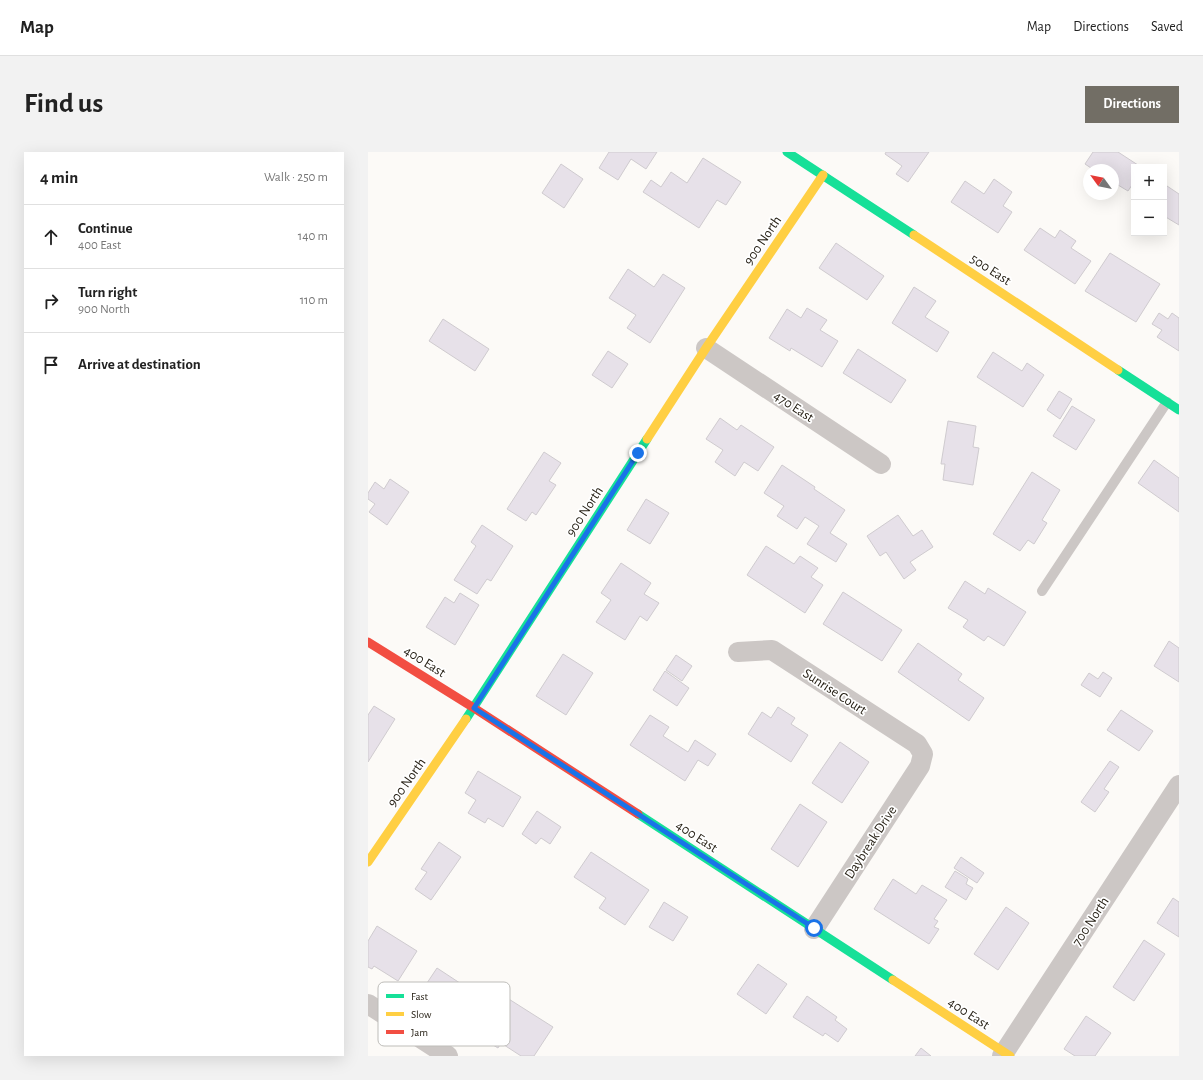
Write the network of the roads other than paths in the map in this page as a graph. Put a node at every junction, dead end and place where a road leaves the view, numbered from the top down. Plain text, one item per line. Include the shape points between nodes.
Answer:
1 (787, 152) edge
2 (822, 175) junction
3 (706, 348) junction
4 (1167, 402) junction
5 (1179, 410) edge
6 (882, 464) dead end
7 (1042, 591) dead end
8 (368, 642) edge
9 (738, 652) dead end
10 (474, 708) junction
11 (923, 754) joint
12 (1179, 785) edge
13 (368, 862) edge
14 (814, 928) junction
15 (368, 1004) edge
16 (378, 1010) edge
17 (433, 1046) edge
18 (1005, 1055) edge
19 (448, 1056) edge

1 - 2 street, 500 East
2 - 3 street, 900 North
2 - 4 street, 500 East
3 - 6 street, 470 East
3 - 10 street, 900 North
4 - 5 street, 500 East
4 - 7 lane
8 - 10 street, 400 East
9 - 11 street, Sunrise Court via 772,650 917,744
10 - 13 street, 900 North
10 - 14 street, 400 East
11 - 14 street, Daybreak Drive via 920,766
12 - 18 street, 700 North
14 - 18 street, 400 East
15 - 16 street
17 - 19 street

